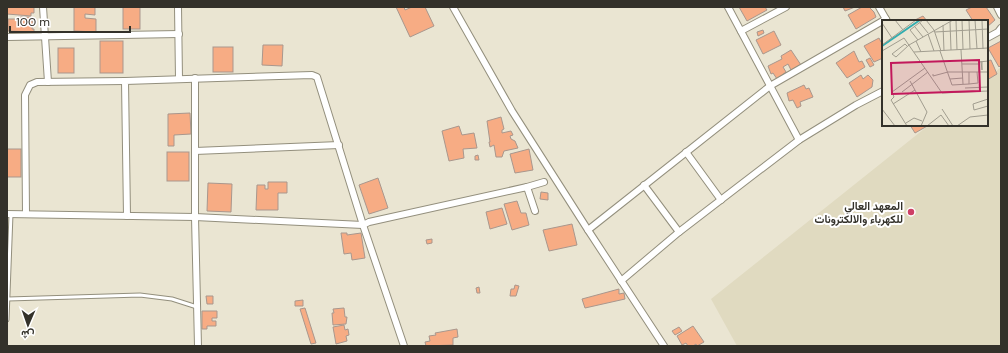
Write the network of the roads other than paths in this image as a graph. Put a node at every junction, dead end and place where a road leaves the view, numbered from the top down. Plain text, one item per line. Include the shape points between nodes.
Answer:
1 (43, 7) edge
2 (178, 7) edge
3 (453, 7) edge
4 (728, 7) edge
5 (786, 7) edge
6 (879, 7) edge
7 (997, 7) edge
8 (1001, 15) edge
9 (886, 20) edge
10 (882, 22) edge
11 (1001, 28) edge
12 (741, 31) junction
13 (179, 34) junction
14 (45, 36) junction
15 (7, 37) edge
16 (988, 37) edge
17 (195, 78) junction
18 (179, 79) junction
19 (125, 81) junction
20 (48, 82) junction
21 (770, 86) junction
22 (882, 92) edge
23 (799, 140) junction
24 (339, 145) junction
25 (195, 151) junction
26 (686, 152) junction
27 (544, 182) dead end
28 (644, 185) junction
29 (527, 187) junction
30 (721, 200) junction
31 (535, 211) dead end
32 (9, 214) edge
33 (26, 214) junction
34 (127, 216) junction
35 (195, 217) junction
36 (363, 225) junction
37 (588, 230) junction
38 (679, 232) junction
39 (621, 281) junction
40 (8, 299) edge
41 (197, 307) junction
42 (7, 320) edge
43 (198, 346) edge
44 (404, 346) edge
45 (664, 346) edge

1 - 14 street
2 - 13 street
3 - 37 street via 512,111
4 - 12 street
5 - 12 street
6 - 9 street
7 - 8 street
10 - 21 street
11 - 16 street
12 - 21 street
13 - 14 street
13 - 18 street
14 - 15 street
14 - 20 street
17 - 18 street
17 - 24 street via 317,77
17 - 25 street
18 - 19 street
19 - 20 street
19 - 34 street
20 - 33 street via 30,85 25,95
21 - 23 street
21 - 26 street
22 - 23 street
23 - 30 street
24 - 25 street
24 - 36 street
25 - 35 street
26 - 28 street
26 - 30 street
27 - 29 street
28 - 37 street
28 - 38 street
29 - 31 street
29 - 36 street
30 - 38 street
32 - 33 street
32 - 40 lane
33 - 34 street
34 - 35 street
35 - 36 street
35 - 41 street
36 - 44 street
37 - 39 street
38 - 39 street
39 - 45 street
40 - 41 lane via 140,296 172,299
40 - 42 lane
41 - 43 street

